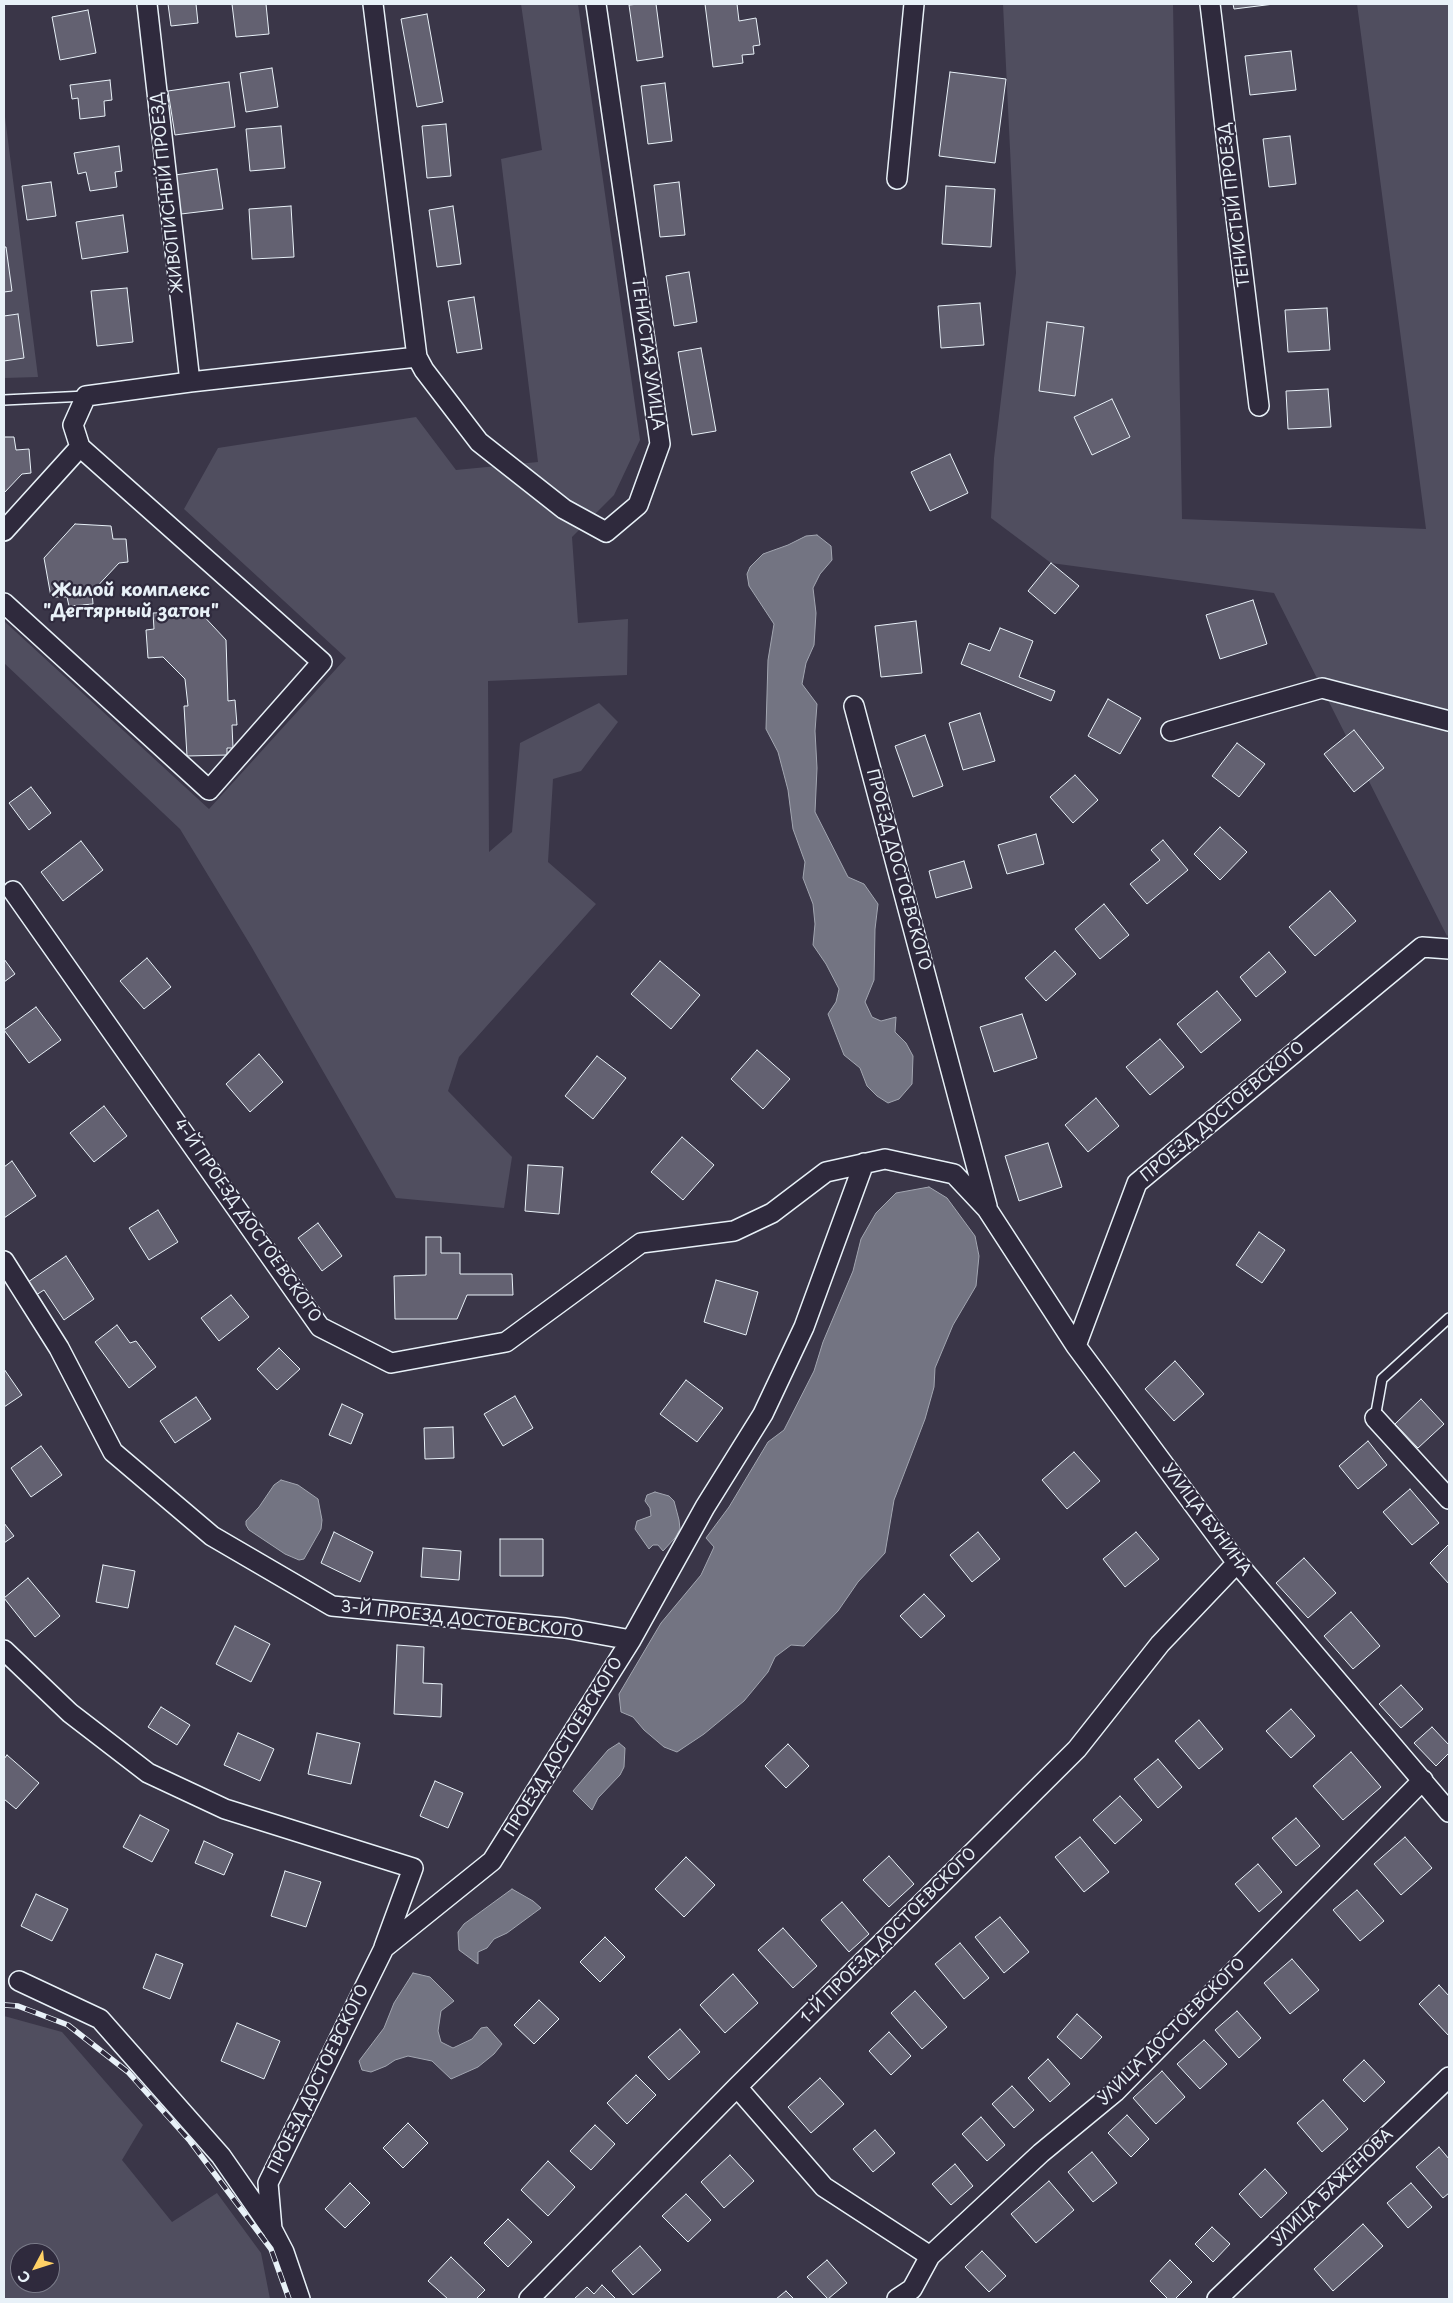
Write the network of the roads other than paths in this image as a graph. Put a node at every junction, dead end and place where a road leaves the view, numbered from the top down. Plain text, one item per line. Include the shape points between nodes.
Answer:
1 (147, 4) edge
2 (373, 4) edge
3 (596, 4) edge
4 (914, 4) edge
5 (1210, 4) edge
6 (896, 179) dead end
7 (417, 357) junction
8 (190, 382) junction
9 (86, 396) junction
10 (4, 400) edge
11 (1260, 406) dead end
12 (80, 447) junction
13 (4, 531) edge
14 (4, 603) edge
15 (854, 706) dead end
16 (1449, 721) edge
17 (1171, 731) dead end
18 (13, 891) dead end
19 (1449, 949) edge
20 (864, 1163) junction
21 (988, 1209) junction
22 (4, 1261) edge
23 (1449, 1318) edge
24 (1076, 1346) junction
25 (1375, 1418) joint
26 (1449, 1499) edge
27 (1237, 1563) junction
28 (631, 1640) junction
29 (4, 1650) edge
30 (1422, 1780) junction
31 (1449, 1812) edge
32 (384, 1948) junction
33 (19, 1980) dead end
34 (1449, 2077) edge
35 (737, 2087) junction
36 (272, 2229) junction
37 (930, 2256) junction
38 (300, 2299) edge
39 (529, 2299) edge
40 (897, 2299) edge
41 (1217, 2299) edge

1 - 8 street, ЖИВОПИСНЫЙ ПРОЕЗД
2 - 7 street
3 - 7 street, ТЕНИСТАЯ УЛИЦА via 660,444 638,505 606,532 564,509 479,442
4 - 6 street
5 - 11 street, ТЕНИСТЫЙ ПРОЕЗД
7 - 8 street
8 - 9 street
9 - 10 lane
9 - 12 street via 73,425
12 - 13 street
12 - 14 street via 322,662 209,790
15 - 21 street, ПРОЕЗД ДОСТОЕВСКОГО
16 - 17 street via 1322,688
18 - 20 street, 4-Й ПРОЕЗД ДОСТОЕВСКОГО via 320,1327 391,1363 506,1342 641,1243 734,1231 772,1213 826,1172
19 - 24 street, ПРОЕЗД ДОСТОЕВСКОГО via 1422,947 1136,1183
20 - 21 street, 4-Й ПРОЕЗД ДОСТОЕВСКОГО via 885,1159 954,1174
20 - 28 street, ПРОЕЗД ДОСТОЕВСКОГО via 804,1326 762,1414 705,1507
21 - 24 street, УЛИЦА БУНИНА
22 - 28 street, 3-Й ПРОЕЗД ДОСТОЕВСКОГО via 59,1348 113,1452 212,1536 332,1606 565,1628
23 - 25 lane via 1382,1379
24 - 27 street, УЛИЦА БУНИНА
25 - 26 street
27 - 30 street, УЛИЦА БУНИНА
27 - 35 street, 1-Й ПРОЕЗД ДОСТОЕВСКОГО via 1160,1644 1077,1749
28 - 32 street, ПРОЕЗД ДОСТОЕВСКОГО via 492,1861
29 - 32 street via 70,1713 148,1773 225,1809 413,1868
30 - 31 street, УЛИЦА БУНИНА
30 - 37 street, УЛИЦА ДОСТОЕВСКОГО via 1115,2092 1041,2152
32 - 36 street, ПРОЕЗД ДОСТОЕВСКОГО via 268,2183
33 - 36 street via 100,2019 221,2156
34 - 41 street, УЛИЦА БАЖЕНОВА
35 - 37 street via 824,2187
35 - 39 street, 1-Й ПРОЕЗД ДОСТОЕВСКОГО
36 - 38 street, ПРОЕЗД ДОСТОЕВСКОГО via 284,2252
37 - 40 street, УЛИЦА ДОСТОЕВСКОГО via 912,2289

